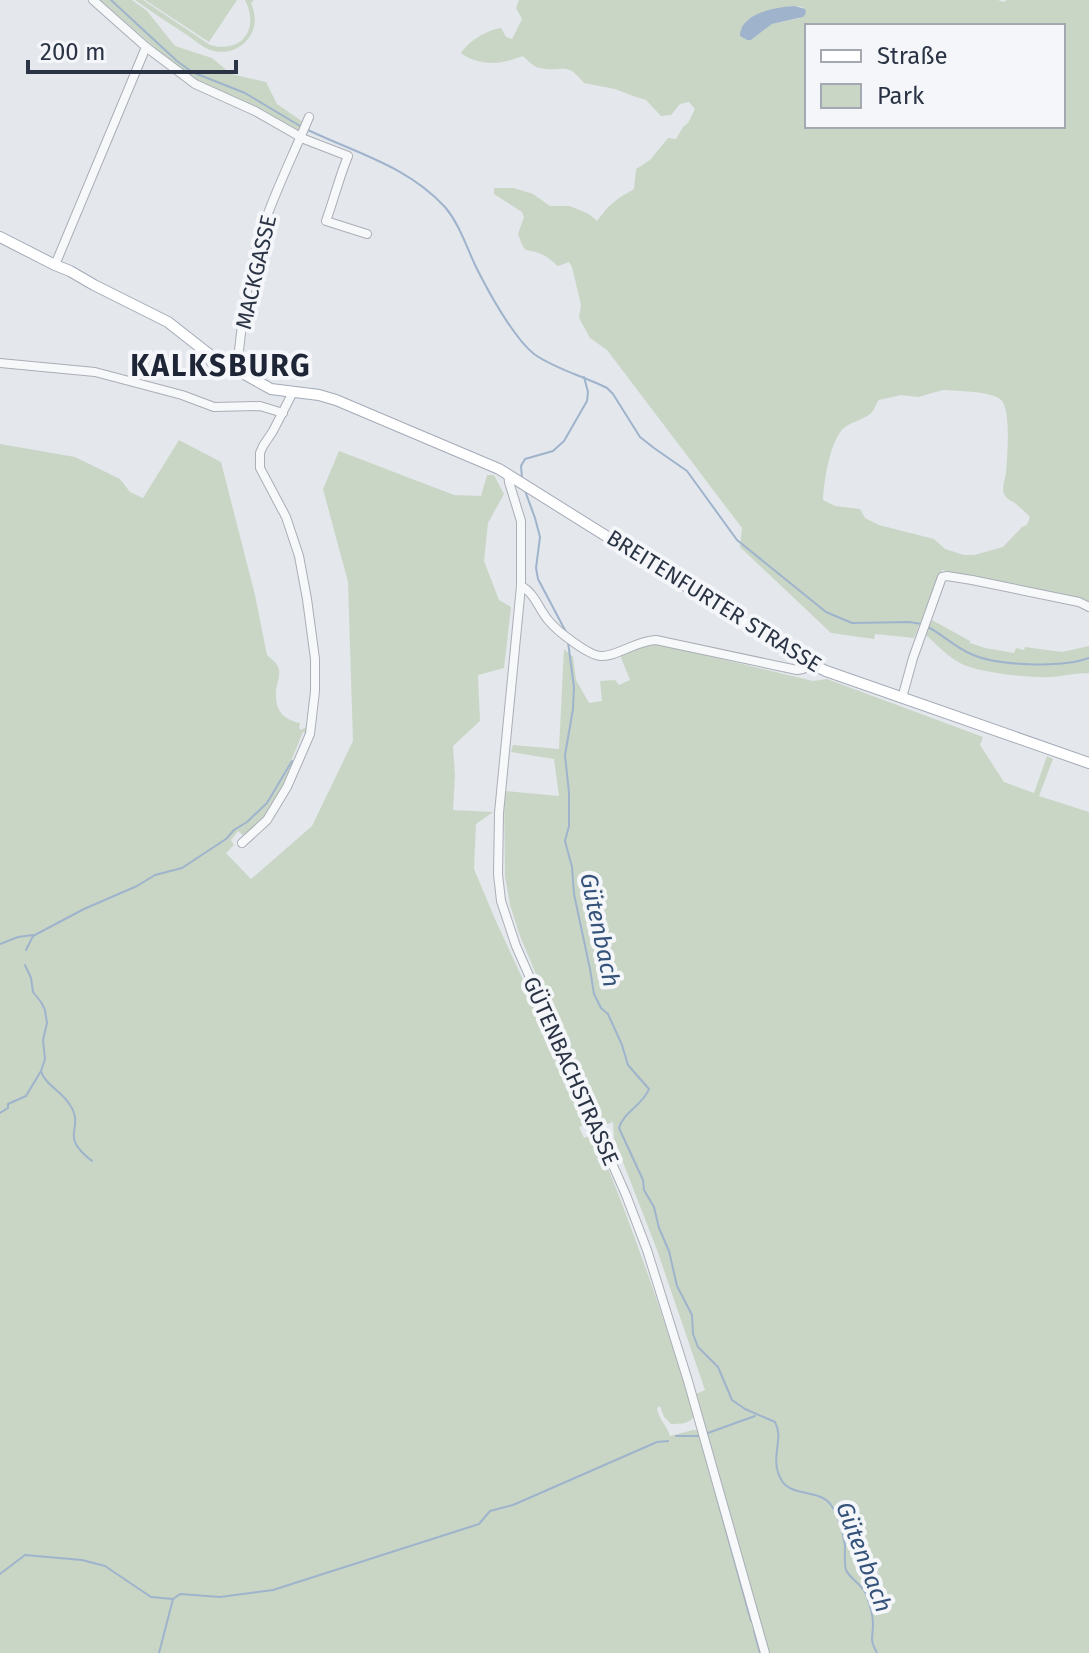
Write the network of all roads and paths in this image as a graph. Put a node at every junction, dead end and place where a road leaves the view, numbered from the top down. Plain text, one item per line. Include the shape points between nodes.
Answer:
1 (93, 0) edge
2 (146, 47) junction
3 (304, 128) junction
4 (367, 234) dead end
5 (0, 237) edge
6 (55, 265) junction
7 (0, 363) edge
8 (232, 368) junction
9 (293, 392) junction
10 (283, 413) junction
11 (512, 476) junction
12 (521, 586) junction
13 (1089, 607) edge
14 (809, 663) junction
15 (902, 698) junction
16 (1089, 763) edge
17 (242, 843) dead end
18 (765, 1653) edge

1 - 2 street
2 - 3 street via 195,84
2 - 6 street
3 - 4 street via 348,156 326,221
3 - 8 street, MACKGASSE via 265,220
5 - 6 main road
6 - 8 main road via 153,315 190,347
7 - 10 street via 95,372 214,407 262,406
8 - 9 main road via 271,389
9 - 10 street
9 - 11 main road via 336,400
10 - 17 street via 260,453 260,468 299,556 315,691 310,734 287,787 267,820
11 - 12 street, GÜTENBACHSTRASSE via 509,482 521,521
11 - 14 main road, BREITENFURTER STRASSE
12 - 14 street via 559,631 597,657 656,640 797,670
12 - 18 street, GÜTENBACHSTRASSE via 499,813 501,901 626,1195 666,1309
13 - 15 street via 942,577
14 - 15 main road, BREITENFURTER STRASSE
15 - 16 main road, BREITENFURTER STRASSE

